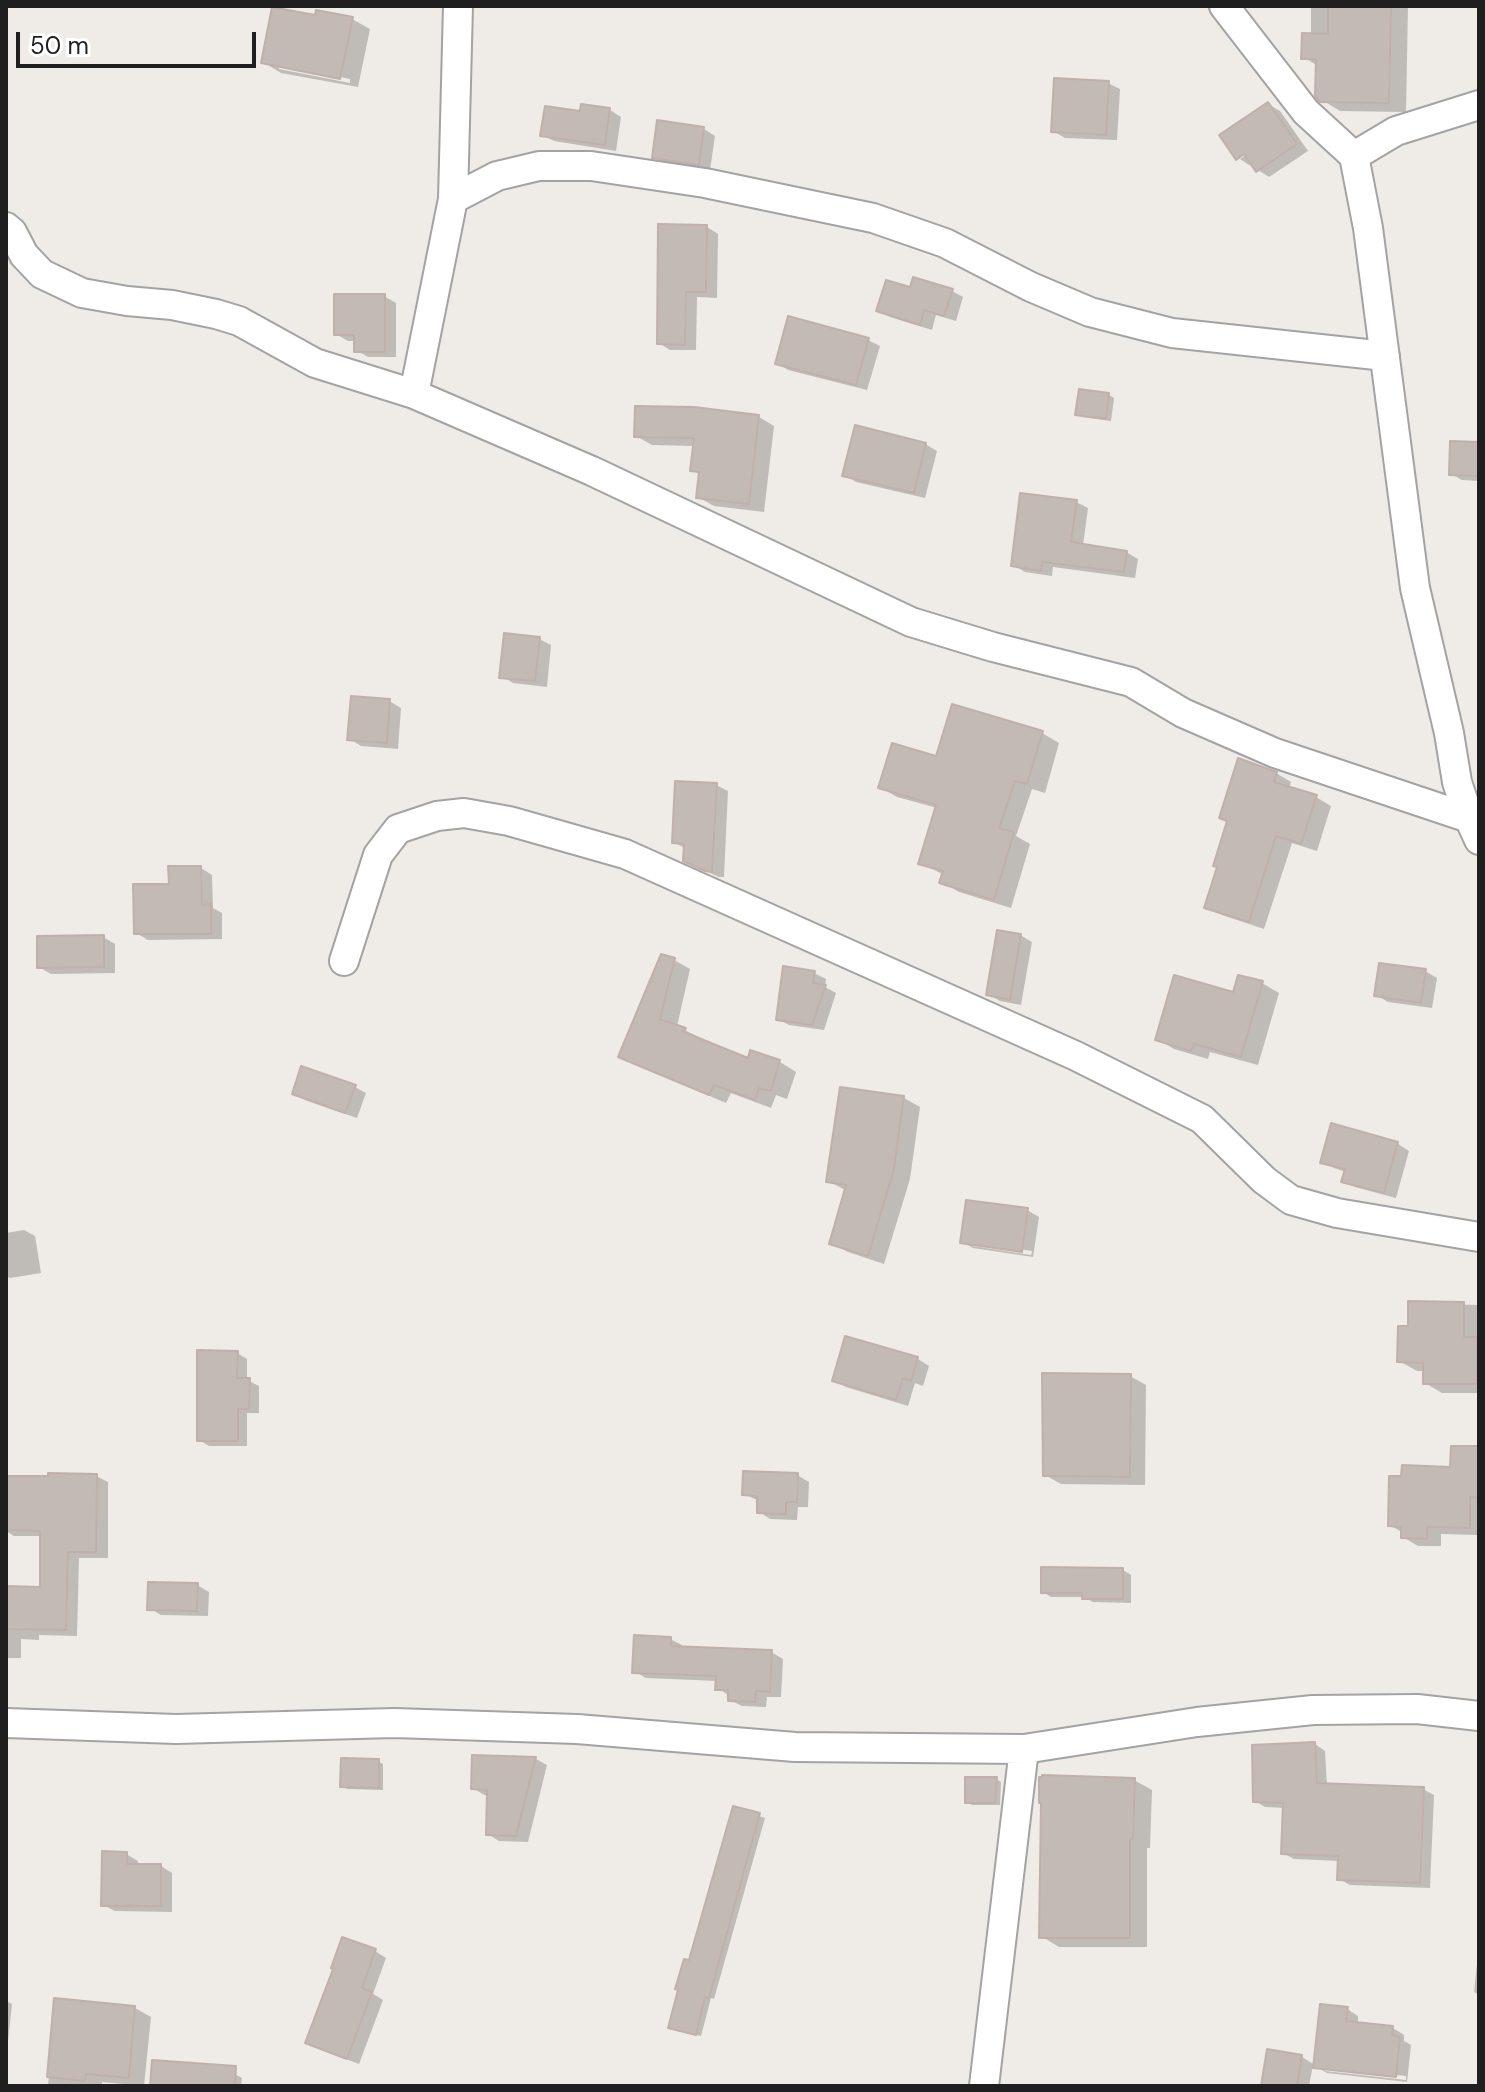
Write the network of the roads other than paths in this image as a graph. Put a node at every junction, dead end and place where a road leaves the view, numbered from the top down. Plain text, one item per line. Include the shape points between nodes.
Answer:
1 (458, 6) edge
2 (1224, 6) edge
3 (1479, 105) edge
4 (1354, 156) junction
5 (453, 199) junction
6 (6, 227) edge
7 (1385, 356) junction
8 (414, 394) junction
9 (1474, 829) edge
10 (344, 961) dead end
11 (1479, 1237) edge
12 (1479, 1716) edge
13 (6, 1723) edge
14 (1024, 1749) junction
15 (984, 2086) edge

1 - 5 street
2 - 4 street via 1306,112
3 - 4 street via 1396,131
4 - 7 street
5 - 7 street via 497,176 539,166 591,166 705,183 873,218 945,243 1090,312 1172,333
5 - 8 street
6 - 8 street via 42,274 82,293 216,314 315,363
7 - 9 street via 1415,588 1457,782
8 - 9 street via 592,471 911,622 1131,682 1183,713 1275,753
10 - 11 street via 378,855 398,829 464,813 509,821 625,854 1076,1056 1202,1119 1291,1200
12 - 14 street via 1417,1709 1313,1710
13 - 14 street via 176,1729 394,1723 577,1729 795,1747
14 - 15 street

